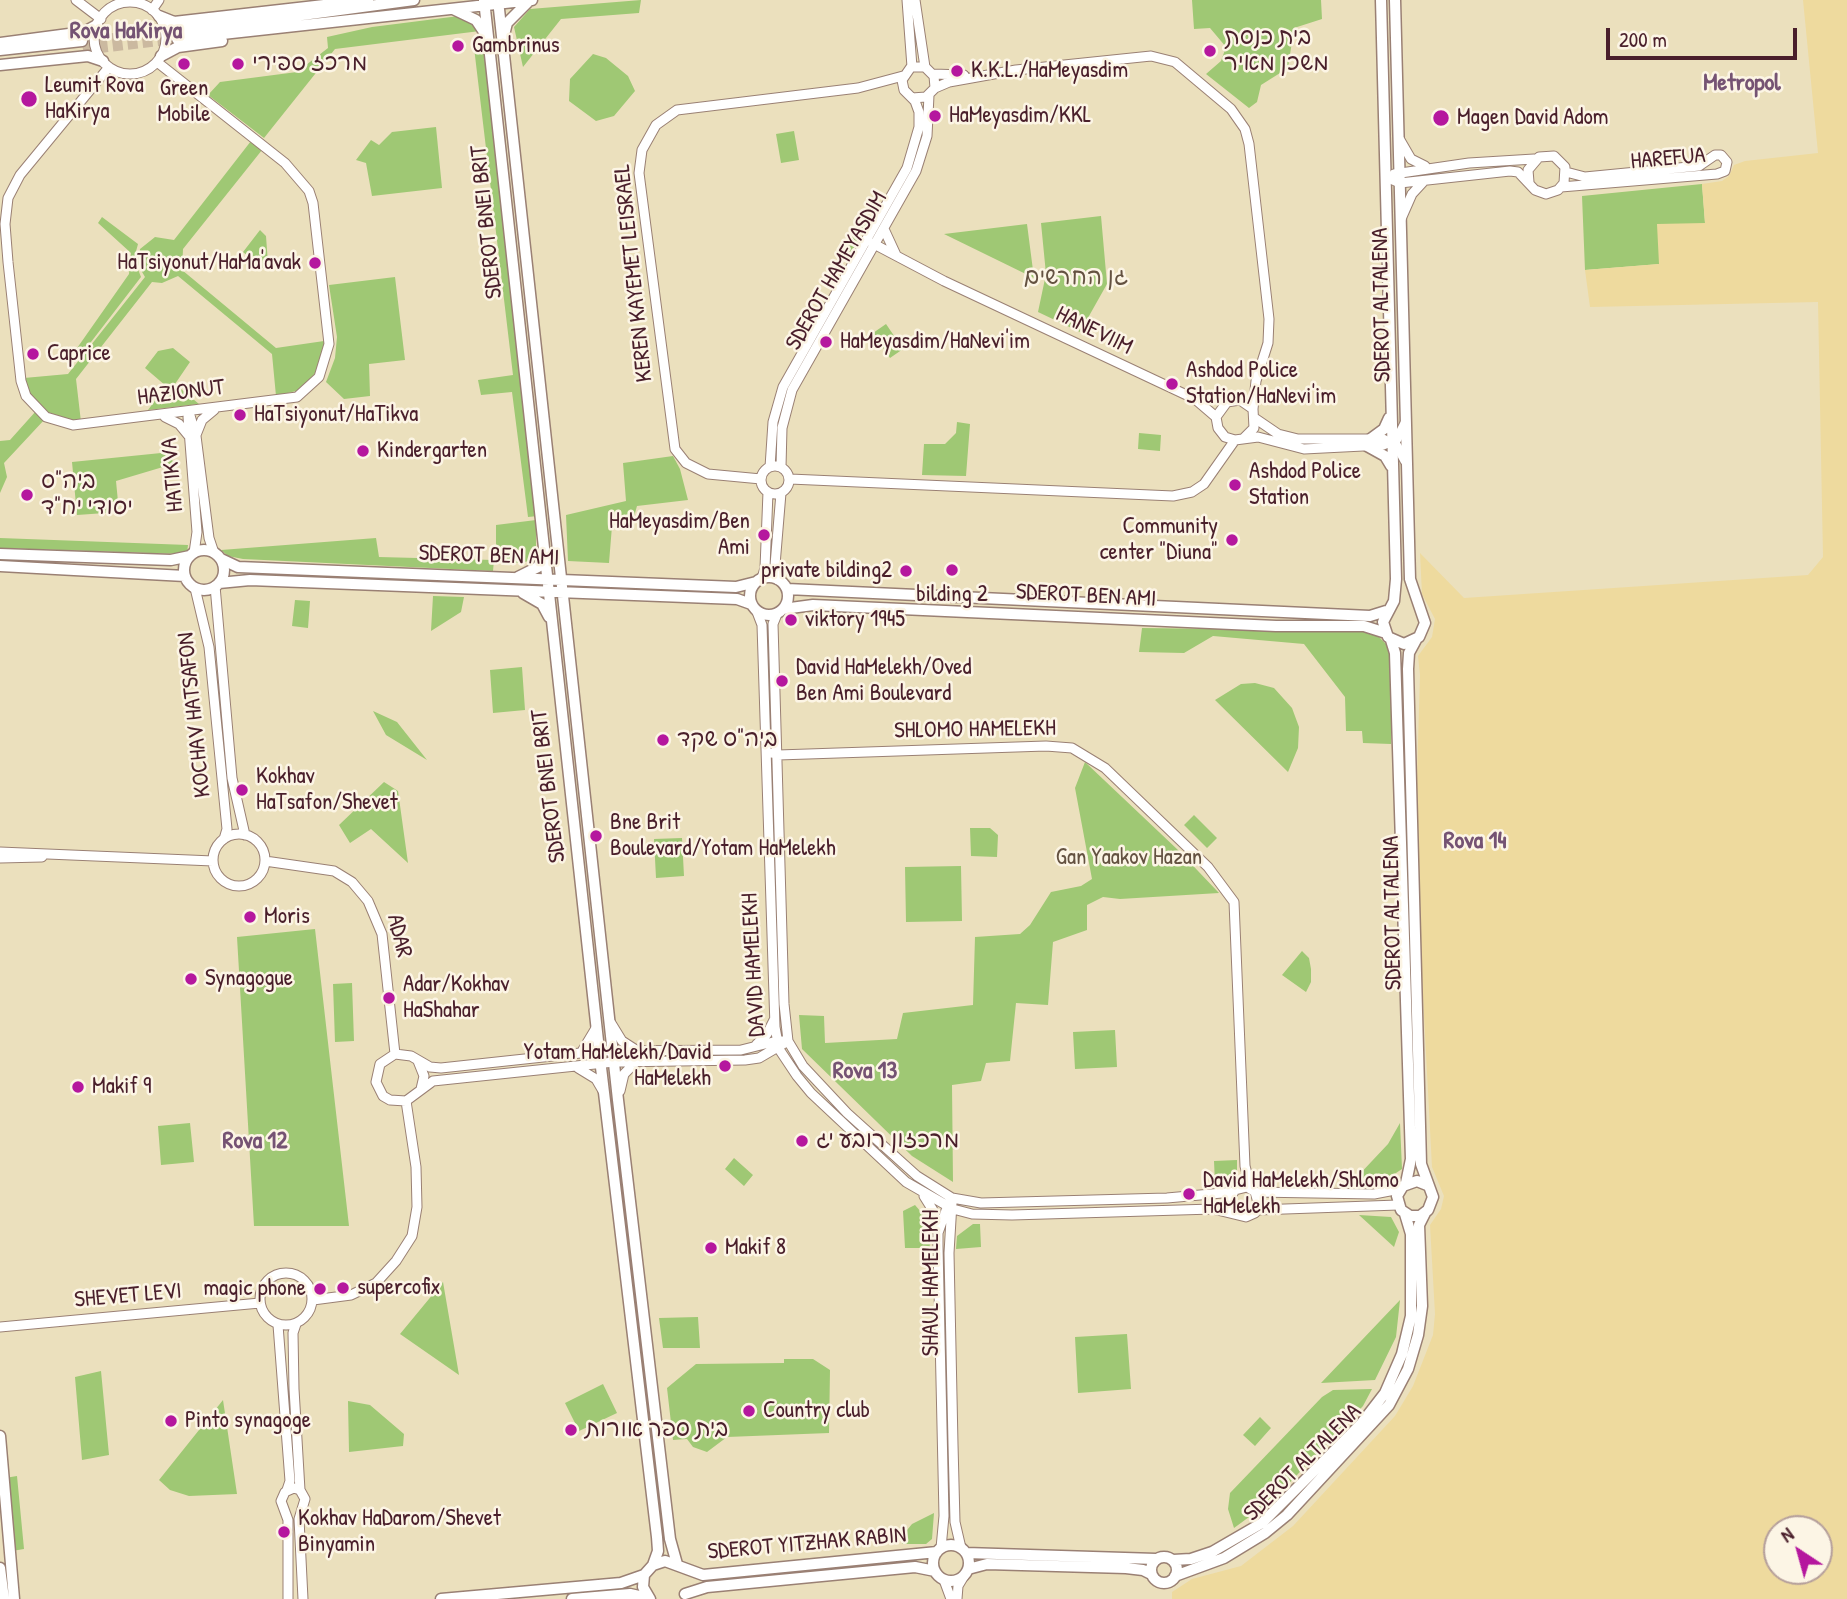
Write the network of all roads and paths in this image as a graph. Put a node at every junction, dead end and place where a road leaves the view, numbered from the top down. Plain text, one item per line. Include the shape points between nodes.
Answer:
1 (76, 0) edge
2 (159, 0) edge
3 (368, 0) edge
4 (400, 0) edge
5 (412, 0) edge
6 (531, 0) edge
7 (906, 0) edge
8 (915, 0) edge
9 (1381, 0) edge
10 (1395, 0) edge
11 (484, 2) edge
12 (498, 2) edge
13 (450, 8) junction
14 (155, 13) junction
15 (386, 15) junction
16 (99, 22) junction
17 (502, 41) junction
18 (0, 43) edge
19 (489, 44) junction
20 (0, 50) edge
21 (0, 59) edge
22 (159, 59) junction
23 (106, 64) junction
24 (0, 65) edge
25 (912, 67) junction
26 (925, 67) junction
27 (933, 74) junction
28 (987, 74) junction
29 (903, 76) junction
30 (858, 88) junction
31 (932, 91) junction
32 (908, 95) junction
33 (1399, 139) junction
34 (1534, 159) junction
35 (1430, 168) junction
36 (1566, 172) junction
37 (1386, 177) junction
38 (1400, 177) junction
39 (1425, 180) junction
40 (1529, 182) junction
41 (1561, 187) junction
42 (1401, 219) junction
43 (884, 229) junction
44 (6, 232) junction
45 (866, 240) junction
46 (875, 245) junction
47 (0, 247) edge
48 (897, 256) junction
49 (3, 262) edge
50 (0, 274) edge
51 (12, 292) junction
52 (1256, 381) junction
53 (1195, 399) junction
54 (1240, 400) junction
55 (1224, 404) junction
56 (216, 408) junction
57 (1390, 408) junction
58 (189, 412) junction
59 (1255, 414) junction
60 (159, 416) junction
61 (1216, 417) junction
62 (1405, 422) junction
63 (1221, 433) junction
64 (192, 436) junction
65 (1240, 439) junction
66 (1392, 442) junction
67 (1368, 443) junction
68 (1219, 460) junction
69 (1406, 466) junction
70 (770, 467) junction
71 (781, 467) junction
72 (1393, 470) junction
73 (761, 478) junction
74 (790, 479) junction
75 (768, 492) junction
76 (781, 493) junction
77 (551, 551) junction
78 (0, 554) edge
79 (192, 554) junction
80 (218, 556) junction
81 (0, 566) edge
82 (185, 576) junction
83 (515, 578) junction
84 (554, 579) junction
85 (759, 580) junction
86 (778, 580) junction
87 (596, 581) junction
88 (217, 584) junction
89 (195, 588) junction
90 (787, 589) junction
91 (507, 590) junction
92 (548, 592) junction
93 (560, 592) junction
94 (589, 593) junction
95 (754, 608) junction
96 (1419, 608) junction
97 (1388, 609) junction
98 (780, 612) junction
99 (564, 621) junction
100 (552, 624) junction
101 (1388, 637) junction
102 (1416, 640) junction
103 (767, 750) junction
104 (778, 750) junction
105 (245, 835) junction
106 (224, 839) junction
107 (0, 852) edge
108 (51, 855) junction
109 (0, 858) edge
110 (212, 861) junction
111 (265, 861) junction
112 (774, 1018) junction
113 (597, 1023) junction
114 (611, 1024) junction
115 (788, 1041) junction
116 (778, 1045) junction
117 (752, 1048) junction
118 (599, 1051) junction
119 (580, 1053) junction
120 (395, 1054) junction
121 (614, 1056) junction
122 (638, 1056) junction
123 (759, 1058) junction
124 (418, 1062) junction
125 (600, 1063) junction
126 (788, 1064) junction
127 (573, 1066) junction
128 (420, 1091) junction
129 (604, 1095) junction
130 (618, 1100) junction
131 (406, 1101) junction
132 (1245, 1166) junction
133 (1427, 1185) junction
134 (1403, 1186) junction
135 (1235, 1190) junction
136 (1253, 1191) junction
137 (922, 1194) junction
138 (950, 1205) junction
139 (1402, 1209) junction
140 (1257, 1210) junction
141 (1232, 1212) junction
142 (972, 1213) junction
143 (1425, 1213) junction
144 (939, 1233) junction
145 (950, 1233) junction
146 (313, 1300) junction
147 (260, 1303) junction
148 (296, 1324) junction
149 (278, 1325) junction
150 (0, 1327) edge
151 (0, 1436) edge
152 (287, 1490) junction
153 (300, 1490) junction
154 (286, 1510) junction
155 (300, 1510) junction
156 (939, 1550) junction
157 (964, 1551) junction
158 (1157, 1559) junction
159 (1173, 1560) junction
160 (653, 1565) junction
161 (679, 1566) junction
162 (0, 1568) edge
163 (935, 1571) junction
164 (966, 1572) junction
165 (1151, 1574) junction
166 (645, 1575) junction
167 (1175, 1576) junction
168 (944, 1580) junction
169 (683, 1597) edge
170 (649, 1598) edge
171 (4, 1599) edge
172 (15, 1599) edge
173 (288, 1599) edge
174 (303, 1599) edge
175 (441, 1599) edge
176 (572, 1599) edge
177 (951, 1599) edge
178 (957, 1599) edge

1 - 16 street
2 - 14 street
3 - 14 main road via 174,22
4 - 5 main road
5 - 15 main road via 176,35
6 - 12 main road
6 - 17 main road via 507,23
7 - 25 street
8 - 26 street
9 - 37 main road, SDEROT ALTALENA
10 - 33 main road, SDEROT ALTALENA
11 - 12 main road
11 - 13 main road
11 - 19 main road, SDEROT BNEI BRIT
12 - 17 main road, SDEROT BNEI BRIT
13 - 15 main road
13 - 19 main road via 476,20
14 - 16 street via 136,3 124,3 108,10
14 - 22 street via 166,36
15 - 22 main road via 338,27 178,47
16 - 18 main road via 84,32
16 - 23 street via 95,44
17 - 77 main road, SDEROT BNEI BRIT
19 - 77 main road, SDEROT BNEI BRIT
20 - 21 main road via 82,45
22 - 23 street via 146,71 132,74
22 - 56 street, HAZIONUT via 298,174 313,203 329,344 323,370 306,391 290,399
23 - 24 main road via 88,56
23 - 44 street, HAZIONUT via 12,189
25 - 26 street
25 - 29 street
26 - 27 street
27 - 28 street
27 - 31 street
28 - 31 street
28 - 52 street via 1124,57 1165,57 1234,113 1249,144 1269,319 1268,343
29 - 30 street, KEREN KAYEMET LEISRAEL
29 - 32 street
30 - 32 street, KEREN KAYEMET LEISRAEL
30 - 73 street, KEREN KAYEMET LEISRAEL via 677,110 656,125 642,150 639,173 675,449 687,463 708,474
31 - 32 street via 921,99
31 - 43 street, SDEROT HAMEYASDIM via 924,152
32 - 45 street, SDEROT HAMEYASDIM via 919,112 915,147
33 - 35 street via 1411,159
33 - 38 main road, SDEROT ALTALENA
34 - 35 street
34 - 36 street via 1553,156
34 - 40 street via 1528,170
35 - 38 street
36 - 41 street
36 - 41 street, HAREFUA via 1585,177 1699,166 1715,155 1727,163 1725,171 1717,174
37 - 38 street
37 - 57 main road, SDEROT ALTALENA
38 - 39 street
38 - 42 main road, SDEROT ALTALENA
39 - 40 street via 1510,171
39 - 42 street via 1412,194
40 - 41 street via 1542,193
42 - 62 main road, SDEROT ALTALENA
43 - 46 street, SDEROT HAMEYASDIM
43 - 48 street
44 - 47 street
44 - 49 street, HAZIONUT
45 - 46 street, HANEVIIM
45 - 70 street, SDEROT HAMEYASDIM via 783,387 773,422
46 - 48 street, HANEVIIM
46 - 71 street, SDEROT HAMEYASDIM via 792,390 782,428
48 - 53 street, HANEVIIM
49 - 51 street, HAZIONUT
50 - 51 street
51 - 60 street, HAZIONUT via 21,380 38,411 73,425
52 - 54 street
52 - 59 street
53 - 55 street, HANEVIIM
53 - 61 street, HANEVIIM
54 - 55 street
54 - 59 street
55 - 61 street
56 - 58 street, HAZIONUT
56 - 64 street
57 - 66 main road, SDEROT ALTALENA
57 - 67 main road via 1384,429
58 - 60 street, HAZIONUT
58 - 64 street, HATIKVA
59 - 65 street via 1254,428
59 - 67 street via 1270,431 1286,437
60 - 64 street via 172,419
61 - 63 street
62 - 66 street
62 - 69 main road, SDEROT ALTALENA
63 - 65 street
63 - 68 street
64 - 79 street, HATIKVA via 197,532
64 - 80 street, HATIKVA via 209,538
65 - 67 street via 1258,437 1314,449
65 - 68 street
66 - 67 street
66 - 69 street
66 - 72 main road, SDEROT ALTALENA
67 - 72 main road via 1385,456
68 - 74 street via 1212,476 1199,488 1173,496
69 - 96 main road, SDEROT ALTALENA via 1410,579
70 - 71 street
70 - 73 street
71 - 74 street
72 - 97 main road, SDEROT ALTALENA via 1396,579
73 - 75 street
74 - 76 street
75 - 76 street
75 - 85 street
76 - 86 street via 775,565
77 - 83 main road via 538,567
77 - 84 main road, SDEROT BNEI BRIT
77 - 87 main road via 566,569
78 - 79 main road via 171,560
79 - 80 main road via 204,550
79 - 82 main road via 184,565
80 - 83 main road, SDEROT BEN AMI via 238,567
80 - 88 main road via 224,571
81 - 82 main road
82 - 89 main road
83 - 84 main road, SDEROT BEN AMI
84 - 87 main road, SDEROT BEN AMI
84 - 92 main road, SDEROT BNEI BRIT
84 - 93 main road, SDEROT BNEI BRIT
85 - 86 main road
85 - 87 main road, SDEROT BEN AMI via 736,587
85 - 95 main road via 750,595
86 - 90 main road
88 - 89 main road via 205,590
88 - 91 main road, SDEROT BEN AMI via 236,579
88 - 105 street, KOCHAV HATSAFON via 232,778
89 - 106 street, KOCHAV HATSAFON via 209,647 227,829
90 - 97 main road, SDEROT BEN AMI via 1370,616
90 - 98 main road via 787,602
91 - 92 main road, SDEROT BEN AMI
91 - 100 main road via 537,600
92 - 93 main road, SDEROT BEN AMI
92 - 100 main road, SDEROT BNEI BRIT
93 - 94 main road, SDEROT BEN AMI
93 - 99 main road, SDEROT BNEI BRIT
94 - 95 main road, SDEROT BEN AMI via 737,599
94 - 99 main road via 572,600
95 - 98 main road via 767,615
95 - 103 street, DAVID HAMELEKH via 762,625
96 - 97 main road via 1404,602
96 - 102 main road via 1424,626
97 - 101 main road via 1383,622
98 - 101 main road, SDEROT BEN AMI via 813,605 1276,626 1364,625
98 - 104 street, DAVID HAMELEKH via 774,624
99 - 114 main road, SDEROT BNEI BRIT
100 - 113 main road, SDEROT BNEI BRIT
101 - 102 main road via 1404,644
101 - 134 main road, SDEROT ALTALENA via 1395,653 1411,1159
102 - 133 main road, SDEROT ALTALENA via 1408,669 1420,1164
103 - 104 street, SHLOMO HAMELEKH
103 - 112 street, DAVID HAMELEKH
104 - 115 street, DAVID HAMELEKH
104 - 132 street, SHLOMO HAMELEKH via 1059,746 1082,752 1105,768 1208,867 1234,902
105 - 106 street
105 - 111 street via 259,844
106 - 110 street
107 - 108 street
108 - 109 street
108 - 110 street
110 - 111 street via 220,879 232,886 260,876
111 - 120 street, ADAR via 334,871 352,882 368,901 382,934
112 - 116 street, DAVID HAMELEKH
112 - 117 street via 767,1034
113 - 118 main road, SDEROT BNEI BRIT
113 - 119 street
114 - 121 main road, SDEROT BNEI BRIT
114 - 122 street
115 - 116 street
115 - 138 street, DAVID HAMELEKH via 803,1066 847,1113
116 - 117 street
116 - 123 street
116 - 126 street, DAVID HAMELEKH
117 - 122 street
118 - 119 street
118 - 121 street
118 - 125 main road, SDEROT BNEI BRIT
119 - 124 street via 441,1068
120 - 124 street
120 - 131 street via 380,1064 376,1082 383,1096
121 - 122 street
121 - 125 street
121 - 130 main road, SDEROT BNEI BRIT
122 - 123 street
122 - 130 street via 624,1074
123 - 126 street
124 - 128 street via 424,1076
125 - 127 street
125 - 129 main road, SDEROT BNEI BRIT
126 - 137 street, DAVID HAMELEKH via 811,1093
127 - 128 street via 433,1082
127 - 129 street via 591,1074
128 - 131 street
129 - 160 main road, SDEROT BNEI BRIT via 657,1537
130 - 161 main road, SDEROT BNEI BRIT via 667,1514
131 - 146 street via 416,1167 412,1236 376,1283 351,1295
132 - 135 street, SHLOMO HAMELEKH
132 - 136 street, SHLOMO HAMELEKH
133 - 134 main road via 1417,1181
133 - 143 main road via 1433,1198
134 - 136 street via 1374,1194
134 - 139 main road
135 - 136 street
135 - 138 street, DAVID HAMELEKH via 1167,1198
135 - 141 street via 1229,1204
136 - 140 street via 1259,1201
137 - 138 street, DAVID HAMELEKH
137 - 144 street via 934,1212
138 - 142 street, DAVID HAMELEKH
138 - 144 street, SHAUL HAMELEKH
138 - 145 street, SHAUL HAMELEKH
139 - 140 street
139 - 143 main road via 1415,1216
139 - 159 main road, SDEROT ALTALENA via 1411,1234 1411,1316 1402,1354 1385,1393 1361,1424 1262,1523 1212,1552
140 - 141 street via 1246,1217
141 - 142 street, DAVID HAMELEKH
142 - 145 street
143 - 167 main road, SDEROT ALTALENA via 1419,1225 1422,1306 1418,1335 1408,1369 1389,1405 1265,1534 1224,1558
144 - 156 street, SHAUL HAMELEKH via 944,1516
145 - 157 street, SHAUL HAMELEKH via 956,1522
146 - 147 street via 307,1282 282,1273 263,1287
146 - 148 street via 309,1313
147 - 149 street via 266,1316
147 - 150 street, SHEVET LEVI
148 - 149 street
148 - 153 street
149 - 152 street
151 - 172 main road
152 - 153 street
152 - 154 street via 281,1501
153 - 155 street via 306,1499
154 - 155 street
154 - 173 street
155 - 174 street
156 - 157 main road via 951,1545
156 - 161 main road, SDEROT YITZHAK RABIN via 703,1575
156 - 163 main road via 933,1562
157 - 158 main road
157 - 164 main road
158 - 159 main road
158 - 165 main road
159 - 167 main road
160 - 161 main road, SDEROT YITZHAK RABIN via 665,1561
160 - 166 main road
161 - 169 main road, SDEROT BNEI BRIT via 687,1581
162 - 171 main road
163 - 168 main road
163 - 169 main road, SDEROT YITZHAK RABIN via 922,1566 707,1587
164 - 165 main road via 987,1564 1126,1568
164 - 168 main road via 954,1581
164 - 178 street
165 - 167 main road via 1163,1583
166 - 170 main road via 643,1587
166 - 175 main road via 621,1583
168 - 177 street
170 - 176 main road via 630,1594

